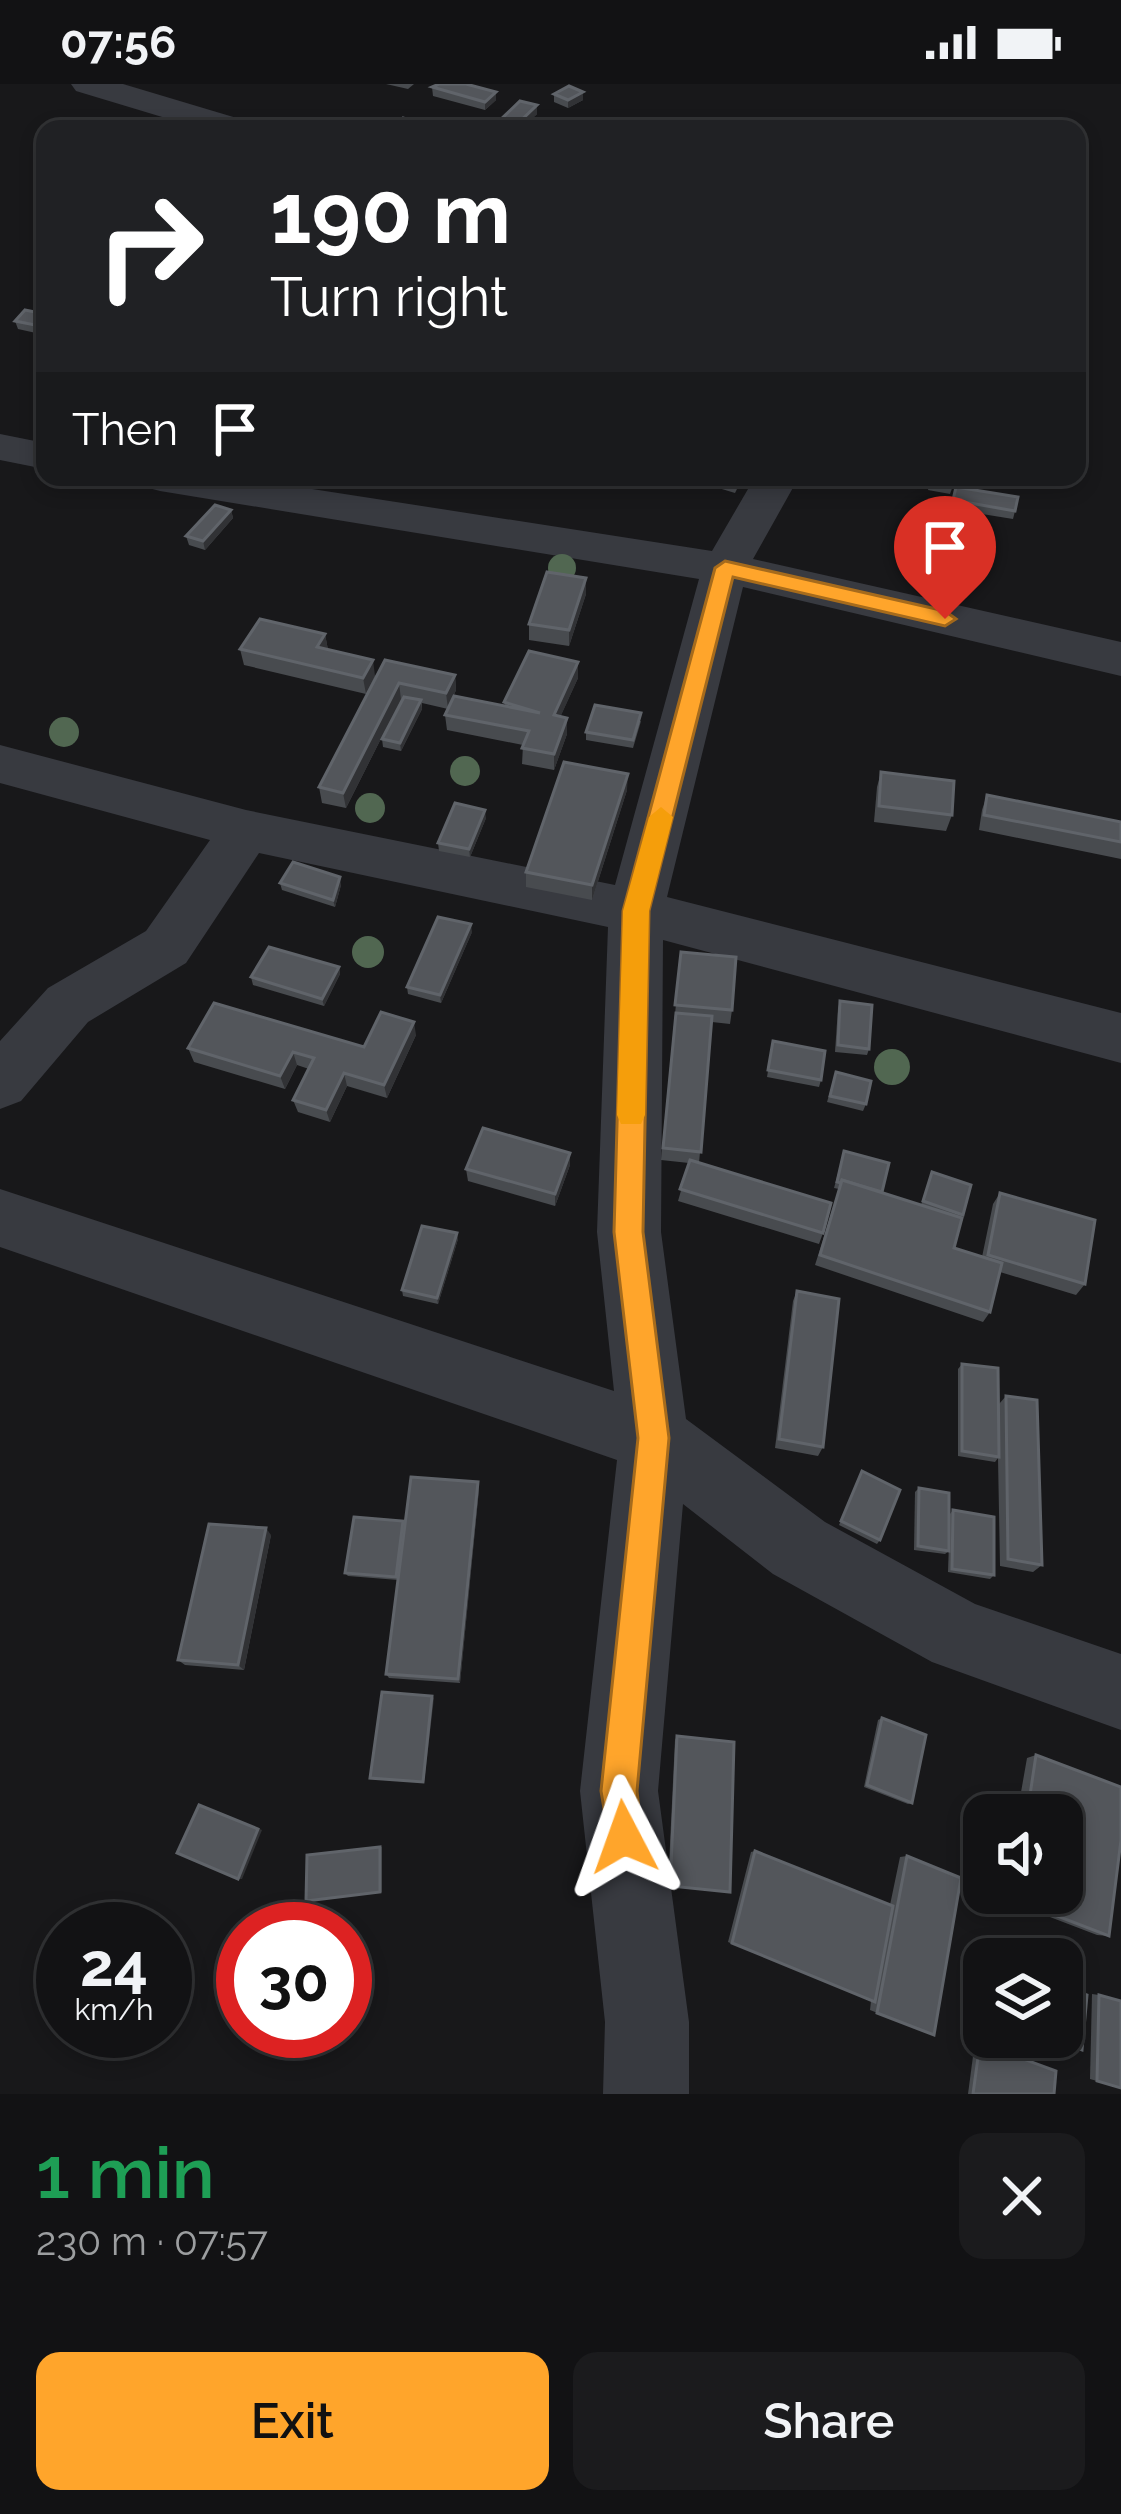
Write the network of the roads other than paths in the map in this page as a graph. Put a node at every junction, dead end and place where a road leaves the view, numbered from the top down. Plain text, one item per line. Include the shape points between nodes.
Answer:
1 (88, 84) edge
2 (208, 120) edge
3 (0, 447) edge
4 (36, 453) edge
5 (209, 486) edge
6 (772, 486) edge
7 (725, 568) junction
8 (1121, 658) edge
9 (0, 764) edge
10 (247, 830) junction
11 (636, 911) junction
12 (1121, 1039) edge
13 (0, 1083) edge
14 (0, 1218) edge
15 (654, 1438) junction
16 (1121, 1691) edge
17 (646, 2094) edge

1 - 2 street
3 - 4 street
5 - 7 street
6 - 7 street
7 - 8 street
7 - 11 street
9 - 10 street
10 - 11 street
10 - 13 street via 166,947 68,1005
11 - 12 street
11 - 15 street via 628,1232
14 - 15 street
15 - 16 street via 799,1548 958,1636
15 - 17 street via 619,1791 646,2022

